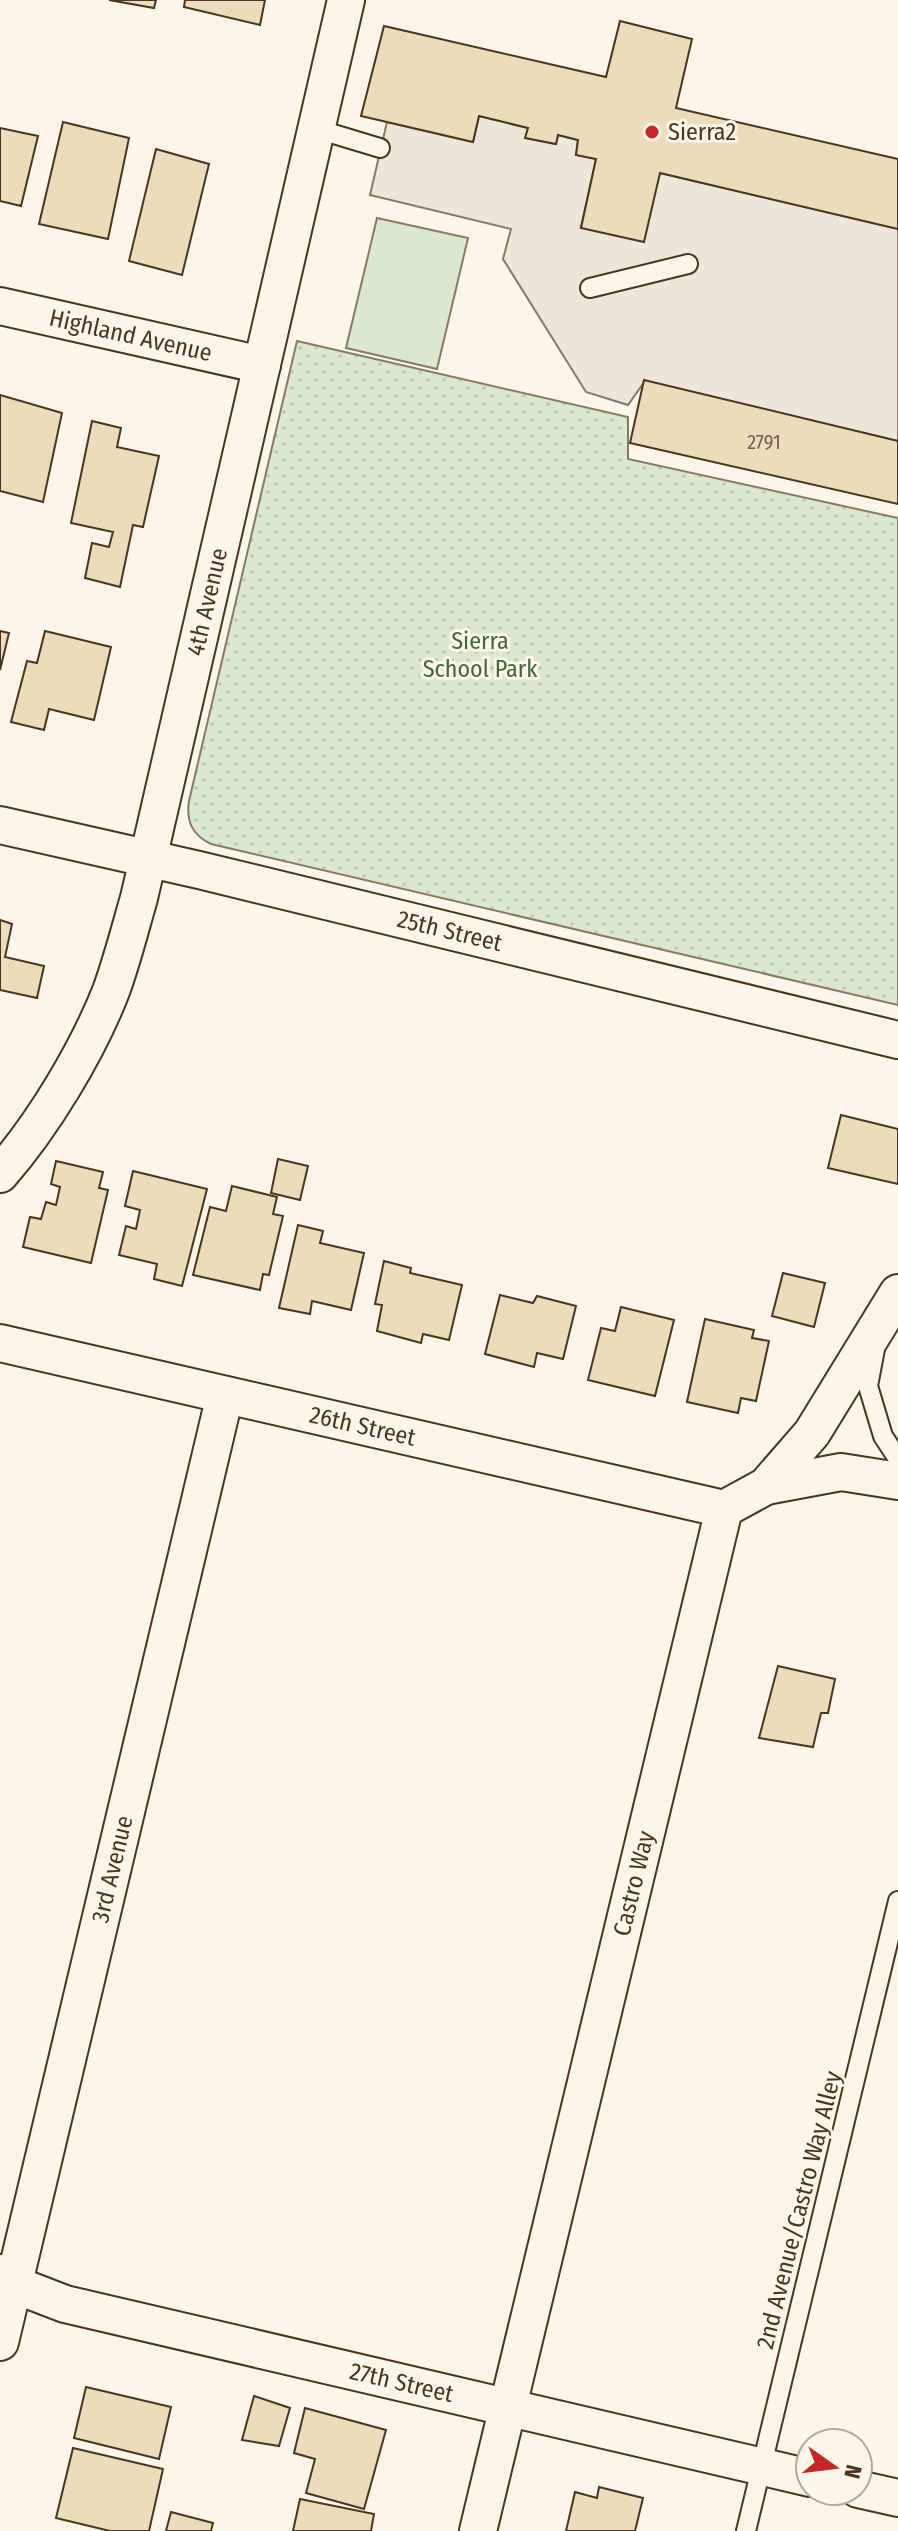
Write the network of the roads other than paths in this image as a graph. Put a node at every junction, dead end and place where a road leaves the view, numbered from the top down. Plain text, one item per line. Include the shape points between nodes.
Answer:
1 (346, 0) edge
2 (317, 129) junction
3 (380, 148) dead end
4 (688, 264) dead end
5 (590, 288) dead end
6 (0, 306) edge
7 (262, 365) junction
8 (0, 825) edge
9 (148, 859) junction
10 (898, 1040) edge
11 (0, 1174) edge
12 (889, 1307) edge
13 (0, 1343) edge
14 (225, 1395) junction
15 (898, 1459) edge
16 (898, 1481) edge
17 (766, 1486) junction
18 (724, 1509) junction
19 (898, 1901) edge
20 (7, 2278) edge
21 (0, 2342) edge
22 (508, 2407) junction
23 (762, 2466) junction
24 (794, 2474) edge
25 (874, 2493) edge
26 (898, 2498) edge
27 (478, 2531) edge
28 (746, 2531) edge

1 - 2 street, 4th Avenue
2 - 3 lane
2 - 7 street, 4th Avenue
4 - 5 lane
6 - 7 street, Highland Avenue
7 - 9 street, 4th Avenue
8 - 9 street, 25th Street
9 - 10 street, 25th Street
9 - 11 street, 4th Avenue via 124,951 97,1020 66,1080
12 - 15 lane via 868,1386 883,1436
12 - 17 street via 812,1433
13 - 14 street, 26th Street
14 - 18 street, 26th Street
14 - 20 street, 3rd Avenue
16 - 17 street via 841,1472
17 - 18 street
18 - 22 street, Castro Way
19 - 23 lane, 2nd Avenue/Castro Way Alley
20 - 21 street, 3rd Avenue
20 - 22 street, 27th Street via 65,2304
22 - 23 street, 27th Street
22 - 27 street, Castro Way
23 - 24 street, 27th Street
23 - 28 lane, 2nd Avenue/Castro Way Alley
25 - 26 street

